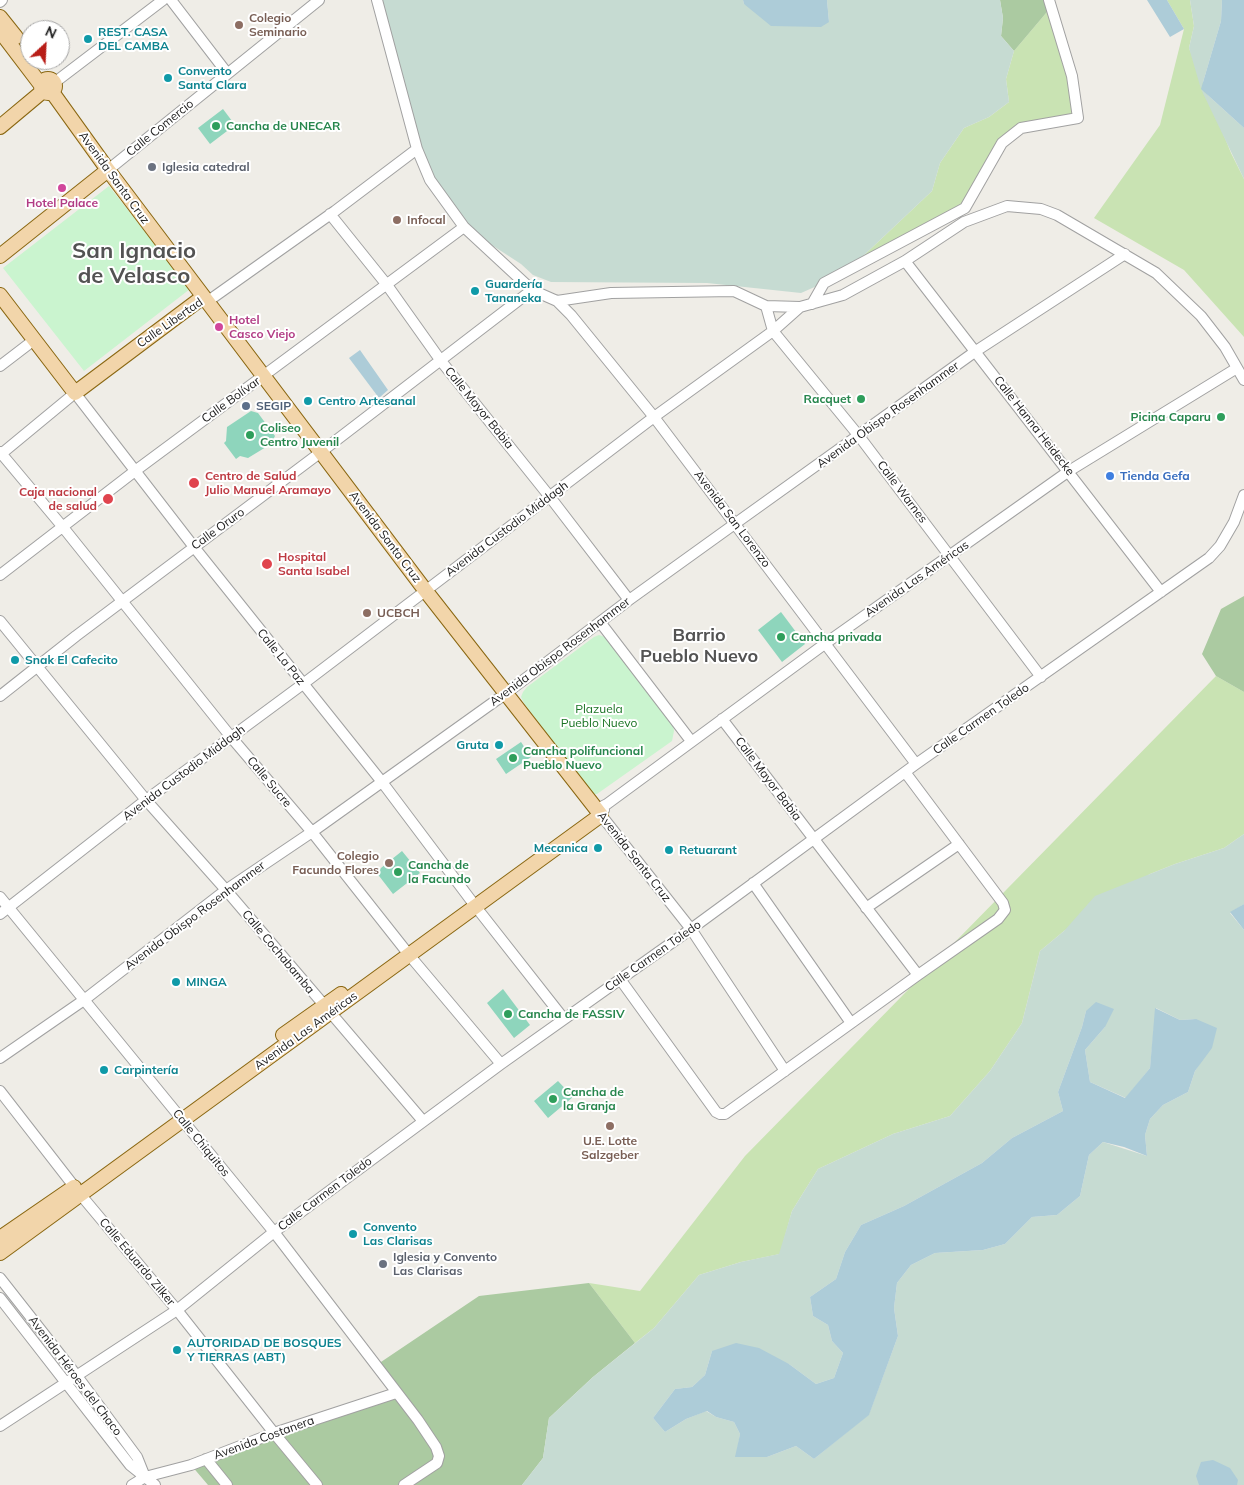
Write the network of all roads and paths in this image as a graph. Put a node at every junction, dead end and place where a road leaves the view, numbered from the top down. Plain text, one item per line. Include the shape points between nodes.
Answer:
1 (163, 0) edge
2 (171, 0) edge
3 (319, 0) edge
4 (377, 0) edge
5 (1049, 0) edge
6 (0, 17) edge
7 (0, 31) edge
8 (20, 43) edge
9 (39, 70) edge
10 (226, 73) junction
11 (48, 86) junction
12 (0, 127) edge
13 (417, 149) junction
14 (108, 170) junction
15 (330, 214) junction
16 (464, 227) junction
17 (1124, 254) junction
18 (0, 256) edge
19 (905, 261) junction
20 (386, 285) junction
21 (532, 290) junction
22 (0, 295) edge
23 (203, 297) junction
24 (557, 301) junction
25 (812, 304) junction
26 (766, 306) junction
27 (800, 307) junction
28 (774, 331) junction
29 (34, 340) junction
30 (976, 352) junction
31 (441, 361) junction
32 (0, 366) edge
33 (1236, 368) junction
34 (264, 376) junction
35 (1244, 380) edge
36 (76, 393) junction
37 (654, 417) junction
38 (859, 436) junction
39 (321, 452) junction
40 (0, 453) edge
41 (134, 471) junction
42 (1069, 471) junction
43 (1244, 495) edge
44 (550, 497) junction
45 (736, 523) junction
46 (62, 526) junction
47 (194, 547) junction
48 (950, 556) junction
49 (0, 574) edge
50 (425, 590) junction
51 (1162, 592) junction
52 (629, 600) junction
53 (121, 602) junction
54 (0, 621) edge
55 (600, 622) junction
56 (826, 643) junction
57 (38, 667) junction
58 (1041, 677) junction
59 (302, 684) junction
60 (505, 694) junction
61 (0, 696) edge
62 (722, 719) junction
63 (231, 737) junction
64 (691, 741) junction
65 (916, 764) junction
66 (905, 772) junction
67 (382, 782) junction
68 (146, 800) junction
69 (602, 810) junction
70 (312, 832) junction
71 (814, 839) junction
72 (959, 844) junction
73 (753, 884) junction
74 (226, 890) junction
75 (0, 897) edge
76 (474, 904) junction
77 (866, 908) junction
78 (4, 911) edge
79 (691, 929) junction
80 (407, 952) junction
81 (918, 975) junction
82 (620, 979) junction
83 (84, 1000) junction
84 (326, 1010) junction
85 (564, 1019) junction
86 (851, 1023) junction
87 (0, 1058) edge
88 (501, 1064) junction
89 (785, 1070) junction
90 (0, 1090) edge
91 (180, 1117) junction
92 (422, 1121) junction
93 (77, 1190) junction
94 (274, 1232) junction
95 (0, 1238) edge
96 (0, 1253) edge
97 (0, 1278) edge
98 (0, 1298) edge
99 (177, 1310) junction
100 (77, 1376) junction
101 (66, 1382) junction
102 (396, 1393) junction
103 (0, 1426) edge
104 (274, 1433) junction
105 (206, 1459) junction
106 (145, 1477) junction
107 (132, 1485) edge
108 (154, 1485) edge
109 (227, 1485) edge
110 (317, 1485) edge
111 (404, 1485) edge

1 - 11 street
2 - 10 street
3 - 10 street, Calle Comercio
4 - 13 street, Avenida San Lorenzo
5 - 25 street via 1072,76 1078,118 1021,128 1002,143 965,208 824,283
6 - 8 main road
7 - 11 main road, Avenida Santa Cruz
9 - 11 main road, Avenida Santa Cruz
10 - 14 street, Calle Comercio
11 - 12 main road
11 - 14 main road, Avenida Santa Cruz
13 - 15 street, Calle Libertad
13 - 16 street, Avenida San Lorenzo via 430,180
14 - 18 main road, Calle Comercio
14 - 23 main road, Avenida Santa Cruz
15 - 20 street, Calle Mayor Babia
15 - 23 street, Calle Libertad via 211,300
16 - 20 street, Calle Bolívar
16 - 21 street, Avenida San Lorenzo
17 - 19 street via 1057,215 1041,209 1007,206 964,222
17 - 30 street, Avenida Obispo Rosenhammer
17 - 33 street via 1156,273 1201,316 1225,347
19 - 25 street via 843,296
19 - 30 street, Calle Hanna Heidecke
20 - 31 street, Calle Mayor Babia
20 - 34 street, Calle Bolívar
21 - 24 street, Avenida San Lorenzo
21 - 31 street, Calle Oruro
22 - 29 main road, Calle La Paz
23 - 34 main road, Avenida Santa Cruz
23 - 36 main road, Calle Libertad
24 - 26 street via 611,293 734,291
24 - 37 street, Avenida San Lorenzo via 572,314
25 - 27 street
26 - 27 street
26 - 28 street, Calle Warnes
27 - 28 street, Avenida Custodio Middagh
28 - 37 street, Avenida Custodio Middagh
28 - 38 street, Calle Warnes
29 - 32 street
29 - 36 main road, Calle La Paz
30 - 38 street, Avenida Obispo Rosenhammer
30 - 42 street, Calle Hanna Heidecke
31 - 39 street, Calle Oruro
31 - 44 street, Calle Mayor Babia
33 - 35 street
33 - 42 street, Avenida Las Américas
34 - 39 main road, Avenida Santa Cruz
34 - 41 street, Calle Bolívar
36 - 40 street, Calle Libertad
36 - 41 street, Calle La Paz
37 - 44 street, Avenida Custodio Middagh
37 - 45 street, Avenida San Lorenzo
38 - 45 street, Avenida Obispo Rosenhammer
38 - 48 street, Calle Warnes
39 - 47 street, Calle Oruro
39 - 50 main road, Avenida Santa Cruz
40 - 46 street, Calle Sucre
41 - 46 street, Calle Bolívar
41 - 47 street, Calle La Paz
42 - 48 street, Avenida Las Américas
42 - 51 street, Calle Hanna Heidecke
43 - 51 street, Calle Carmen Toledo via 1220,546 1209,558
44 - 50 street, Avenida Custodio Middagh
44 - 52 street, Calle Mayor Babia
45 - 52 street, Avenida Obispo Rosenhammer
45 - 56 street, Avenida San Lorenzo
46 - 49 street, Calle Bolívar
46 - 53 street, Calle Sucre
47 - 53 street, Calle Oruro
47 - 59 street, Calle La Paz
48 - 56 street, Avenida Las Américas
48 - 58 street, Calle Warnes
50 - 59 street, Avenida Custodio Middagh
50 - 60 main road, Avenida Santa Cruz
51 - 58 street, Calle Carmen Toledo
52 - 55 street, Avenida Obispo Rosenhammer
53 - 57 street, Calle Oruro
53 - 63 street, Calle Sucre
54 - 57 street, Calle Cochabamba
55 - 60 street, Avenida Obispo Rosenhammer
55 - 64 street
56 - 62 street, Avenida Las Américas
56 - 65 street, Avenida San Lorenzo
57 - 61 street, Calle Oruro
57 - 68 street, Calle Cochabamba
58 - 65 street, Calle Carmen Toledo
59 - 63 street, Avenida Custodio Middagh
59 - 67 street, Calle La Paz
60 - 67 street, Avenida Obispo Rosenhammer
60 - 69 main road, Avenida Santa Cruz
62 - 64 street, Avenida Las Américas
62 - 71 street, Calle Mayor Babia
63 - 68 street, Avenida Custodio Middagh
63 - 70 street, Calle Sucre
64 - 69 street, Avenida Las Américas
65 - 66 street, Calle Carmen Toledo
66 - 71 street, Calle Carmen Toledo
66 - 72 street
67 - 70 street, Avenida Obispo Rosenhammer
67 - 76 street, Calle La Paz
68 - 74 street, Calle Cochabamba
68 - 78 street, Avenida Custodio Middagh
69 - 76 main road, Avenida Las Américas
69 - 79 street, Avenida Santa Cruz
70 - 74 street, Avenida Obispo Rosenhammer
70 - 80 street, Calle Sucre
71 - 73 street, Calle Carmen Toledo
71 - 77 street, Calle Mayor Babia
72 - 77 street
72 - 81 street via 1005,910 998,919
73 - 79 street, Calle Carmen Toledo
73 - 86 street
74 - 83 street, Avenida Obispo Rosenhammer
74 - 84 street, Calle Cochabamba
75 - 78 street, Calle Chiquitos
76 - 80 main road, Avenida Las Américas
76 - 85 street, Calle La Paz
77 - 81 street, Calle Mayor Babia
78 - 83 street, Calle Chiquitos
79 - 82 street, Calle Carmen Toledo
79 - 89 street, Avenida Santa Cruz
80 - 84 main road, Avenida Las Américas
80 - 88 street, Calle Sucre
81 - 86 street
82 - 85 street, Calle Carmen Toledo
82 - 89 street via 716,1112 725,1114
83 - 87 street, Avenida Obispo Rosenhammer
83 - 91 street, Calle Chiquitos
84 - 91 main road, Avenida Las Américas
84 - 92 street, Calle Cochabamba
85 - 88 street, Calle Carmen Toledo
86 - 89 street
88 - 92 street, Calle Carmen Toledo
90 - 93 street, Calle Eduardo Zilker
91 - 93 main road, Avenida Las Américas
91 - 94 street, Calle Chiquitos
92 - 94 street, Calle Carmen Toledo
93 - 95 main road, Avenida Las Américas
93 - 96 main road, Avenida Las Américas
93 - 99 street, Calle Eduardo Zilker
94 - 99 street, Calle Carmen Toledo
94 - 102 street, Calle Chiquitos
97 - 100 street, Avenida Héroes del Chaco
98 - 101 street, Avenida Héroes del Chaco
99 - 100 street, Calle Carmen Toledo
99 - 104 street, Calle Eduardo Zilker
100 - 101 street, Calle Carmen Toledo
100 - 106 street, Avenida Héroes del Chaco via 137,1457
101 - 103 street, Calle Carmen Toledo
101 - 106 street, Avenida Héroes del Chaco via 130,1465
102 - 104 street, Avenida Costanera
102 - 111 street, Calle Chiquitos via 436,1447 439,1456 437,1463
104 - 105 street, Avenida Costanera
104 - 110 street, Calle Eduardo Zilker
105 - 106 street, Avenida Costanera
105 - 109 street
106 - 107 street, Avenida Costanera
106 - 108 street, Avenida Héroes del Chaco

